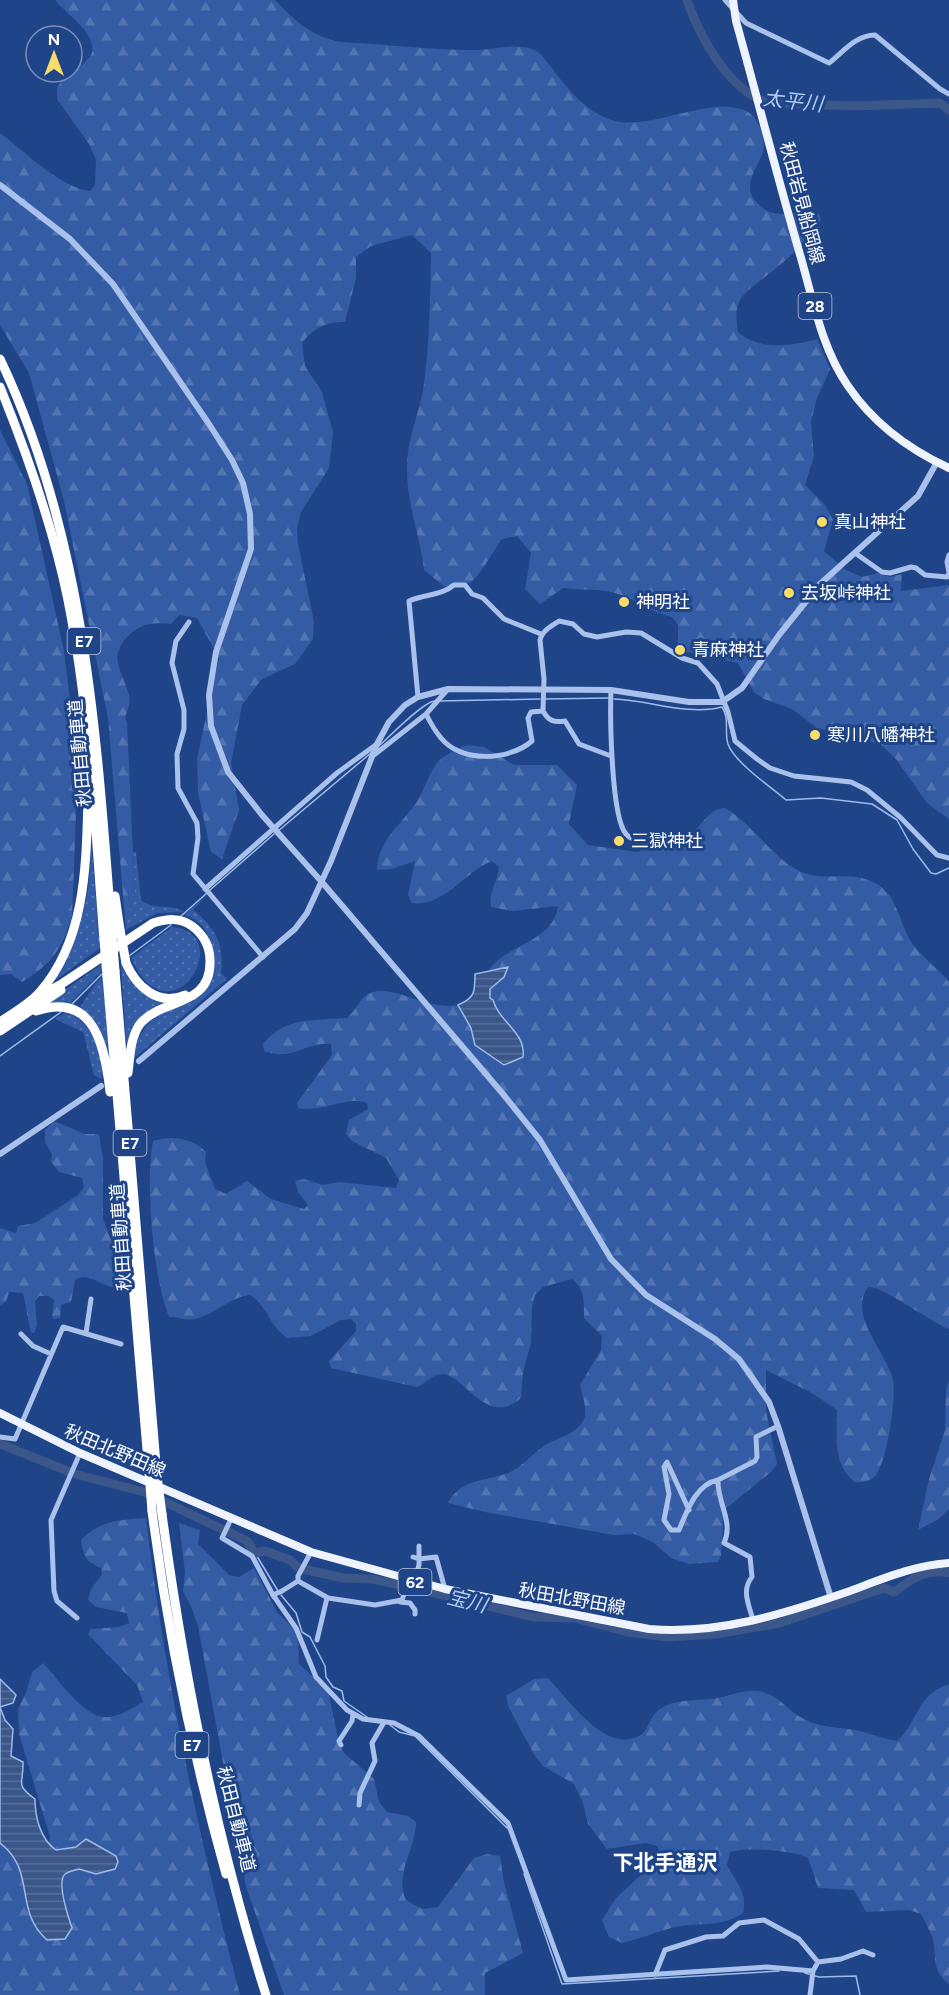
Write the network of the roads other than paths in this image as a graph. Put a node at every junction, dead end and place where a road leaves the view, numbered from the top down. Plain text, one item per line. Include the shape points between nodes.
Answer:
1 (725, 0) edge
2 (733, 0) edge
3 (734, 11) junction
4 (949, 94) edge
5 (0, 185) edge
6 (0, 359) edge
7 (0, 387) edge
8 (937, 462) junction
9 (949, 468) edge
10 (855, 553) junction
11 (949, 555) edge
12 (949, 572) edge
13 (189, 622) dead end
14 (541, 634) junction
15 (448, 689) junction
16 (611, 690) junction
17 (544, 695) junction
18 (418, 697) junction
19 (722, 702) junction
20 (543, 711) junction
21 (426, 714) junction
22 (378, 744) junction
23 (89, 752) junction
24 (374, 755) junction
25 (611, 756) junction
26 (274, 829) junction
27 (647, 842) dead end
28 (949, 858) edge
29 (321, 881) junction
30 (204, 889) junction
31 (112, 935) junction
32 (263, 957) junction
33 (111, 974) junction
34 (29, 1002) junction
35 (23, 1016) junction
36 (0, 1022) edge
37 (0, 1031) edge
38 (139, 1061) dead end
39 (101, 1086) dead end
40 (125, 1090) junction
41 (0, 1154) edge
42 (120, 1158) junction
43 (91, 1299) dead end
44 (86, 1333) junction
45 (21, 1334) dead end
46 (121, 1344) dead end
47 (51, 1354) junction
48 (0, 1413) edge
49 (21, 1425) junction
50 (778, 1426) junction
51 (0, 1437) edge
52 (80, 1453) junction
53 (153, 1475) junction
54 (718, 1480) junction
55 (688, 1510) junction
56 (231, 1519) junction
57 (419, 1546) dead end
58 (310, 1552) junction
59 (416, 1558) junction
60 (949, 1563) edge
61 (298, 1581) junction
62 (409, 1584) junction
63 (445, 1589) junction
64 (274, 1596) junction
65 (327, 1598) junction
66 (831, 1598) junction
67 (399, 1602) junction
68 (415, 1614) dead end
69 (77, 1618) dead end
70 (753, 1620) junction
71 (317, 1640) dead end
72 (353, 1714) junction
73 (387, 1724) junction
74 (341, 1745) dead end
75 (360, 1804) dead end
76 (873, 1955) dead end
77 (818, 1962) junction
78 (813, 1971) junction
79 (655, 1975) junction
80 (266, 1995) edge
81 (810, 1995) edge

1 - 3 street
2 - 3 main road, 秋田岩見船岡線 / 28
3 - 4 street via 746,22 829,63 856,40 875,35
3 - 8 main road, 秋田岩見船岡線 / 28 via 803,267 834,359 846,384 872,416 902,442
5 - 26 street via 70,239 113,284 221,442 243,483 250,514 251,549 216,652 209,714 228,772
6 - 31 highway, 秋田自動車道 / E7 via 45,475 75,595 94,713
7 - 23 highway, 秋田自動車道 / E7 via 35,477 67,597
8 - 9 main road, 秋田岩見船岡線 / 28
8 - 10 street via 918,496
10 - 12 street via 882,572 911,567 925,575 947,577
10 - 19 street via 806,600 742,688
11 - 12 street
13 - 30 street via 176,641 172,663 184,710 177,754 178,788 196,823 193,874
14 - 17 street
14 - 18 street via 504,619 465,585 454,585 446,592 429,593 409,601
14 - 19 street via 559,621 597,636 641,633 706,669 717,684
15 - 17 street
15 - 18 street
15 - 21 street
16 - 17 street
16 - 19 street via 688,702
16 - 25 street
17 - 20 street
18 - 22 street via 389,722
19 - 28 street via 735,741 770,768 815,780 851,782 867,790 937,855
20 - 21 street via 531,712 528,718 532,741 498,756 460,753 441,740
20 - 25 street via 548,719 564,721 579,744
21 - 24 street
22 - 24 street
22 - 26 street via 337,773
23 - 31 highway, 秋田自動車道 / E7
23 - 34 highway via 87,848 80,905 63,956
24 - 29 street
25 - 27 street via 620,822 625,833
26 - 29 street
26 - 30 street
29 - 32 street via 295,929
29 - 50 street via 540,1140 611,1259 646,1295 739,1359 769,1402
30 - 32 street
31 - 33 highway, 秋田自動車道 / E7, bridge
31 - 35 highway, bridge via 126,963 138,984 150,993 169,999 190,992 199,982 204,967 201,942 194,933 175,924 160,926 146,932
32 - 38 street
33 - 40 highway, 秋田自動車道 / E7
33 - 42 highway, 秋田自動車道 / E7
34 - 36 highway
34 - 40 highway via 153,923 178,920 199,931 210,952 208,975 196,993 139,1025
35 - 37 highway
35 - 42 highway via 62,1006 80,1012 96,1031 107,1065
39 - 41 street
40 - 53 highway, 秋田自動車道 / E7
42 - 53 highway, 秋田自動車道 / E7
43 - 44 street
44 - 46 street
44 - 47 street via 63,1327
45 - 47 street via 33,1346
47 - 49 street
48 - 49 main road, 秋田北野田線 / 62
49 - 51 street via 15,1439
49 - 52 main road, 秋田北野田線 / 62
50 - 54 street via 756,1437 755,1461
50 - 66 street
52 - 56 main road, 秋田北野田線 / 62
52 - 69 street via 51,1520 54,1591 57,1601
53 - 80 highway, 秋田自動車道 / E7, bridge via 195,1721
54 - 55 street via 708,1482
54 - 70 street via 720,1503 729,1526 724,1543 750,1557 753,1578 747,1583 746,1592
55 - 55 street via 679,1530 666,1526 667,1462
56 - 58 main road, 秋田北野田線 / 62
56 - 64 street via 222,1538 252,1556
57 - 59 street
58 - 61 street
58 - 62 main road, 秋田北野田線 / 62
59 - 62 street
59 - 63 street via 436,1557
60 - 66 main road, 秋田北野田線 / 62 via 923,1566
61 - 64 street, bridge
61 - 65 street
62 - 63 main road, 秋田北野田線 / 62
62 - 67 street
63 - 70 main road, 秋田北野田線 / 62 via 649,1629 728,1626
64 - 72 street via 296,1628 316,1677
65 - 67 street via 375,1605
65 - 71 street
66 - 70 main road, 秋田北野田線 / 62
67 - 68 street via 410,1603
72 - 73 street
72 - 74 street via 339,1741
73 - 75 street via 372,1743 375,1761 360,1793
73 - 79 street via 419,1736 508,1823 566,1980
76 - 77 street via 862,1951
77 - 78 street
77 - 79 street via 800,1939 788,1931 764,1920 754,1920 739,1923 723,1936 706,1937 665,1950
78 - 79 street via 767,1967
78 - 81 street

